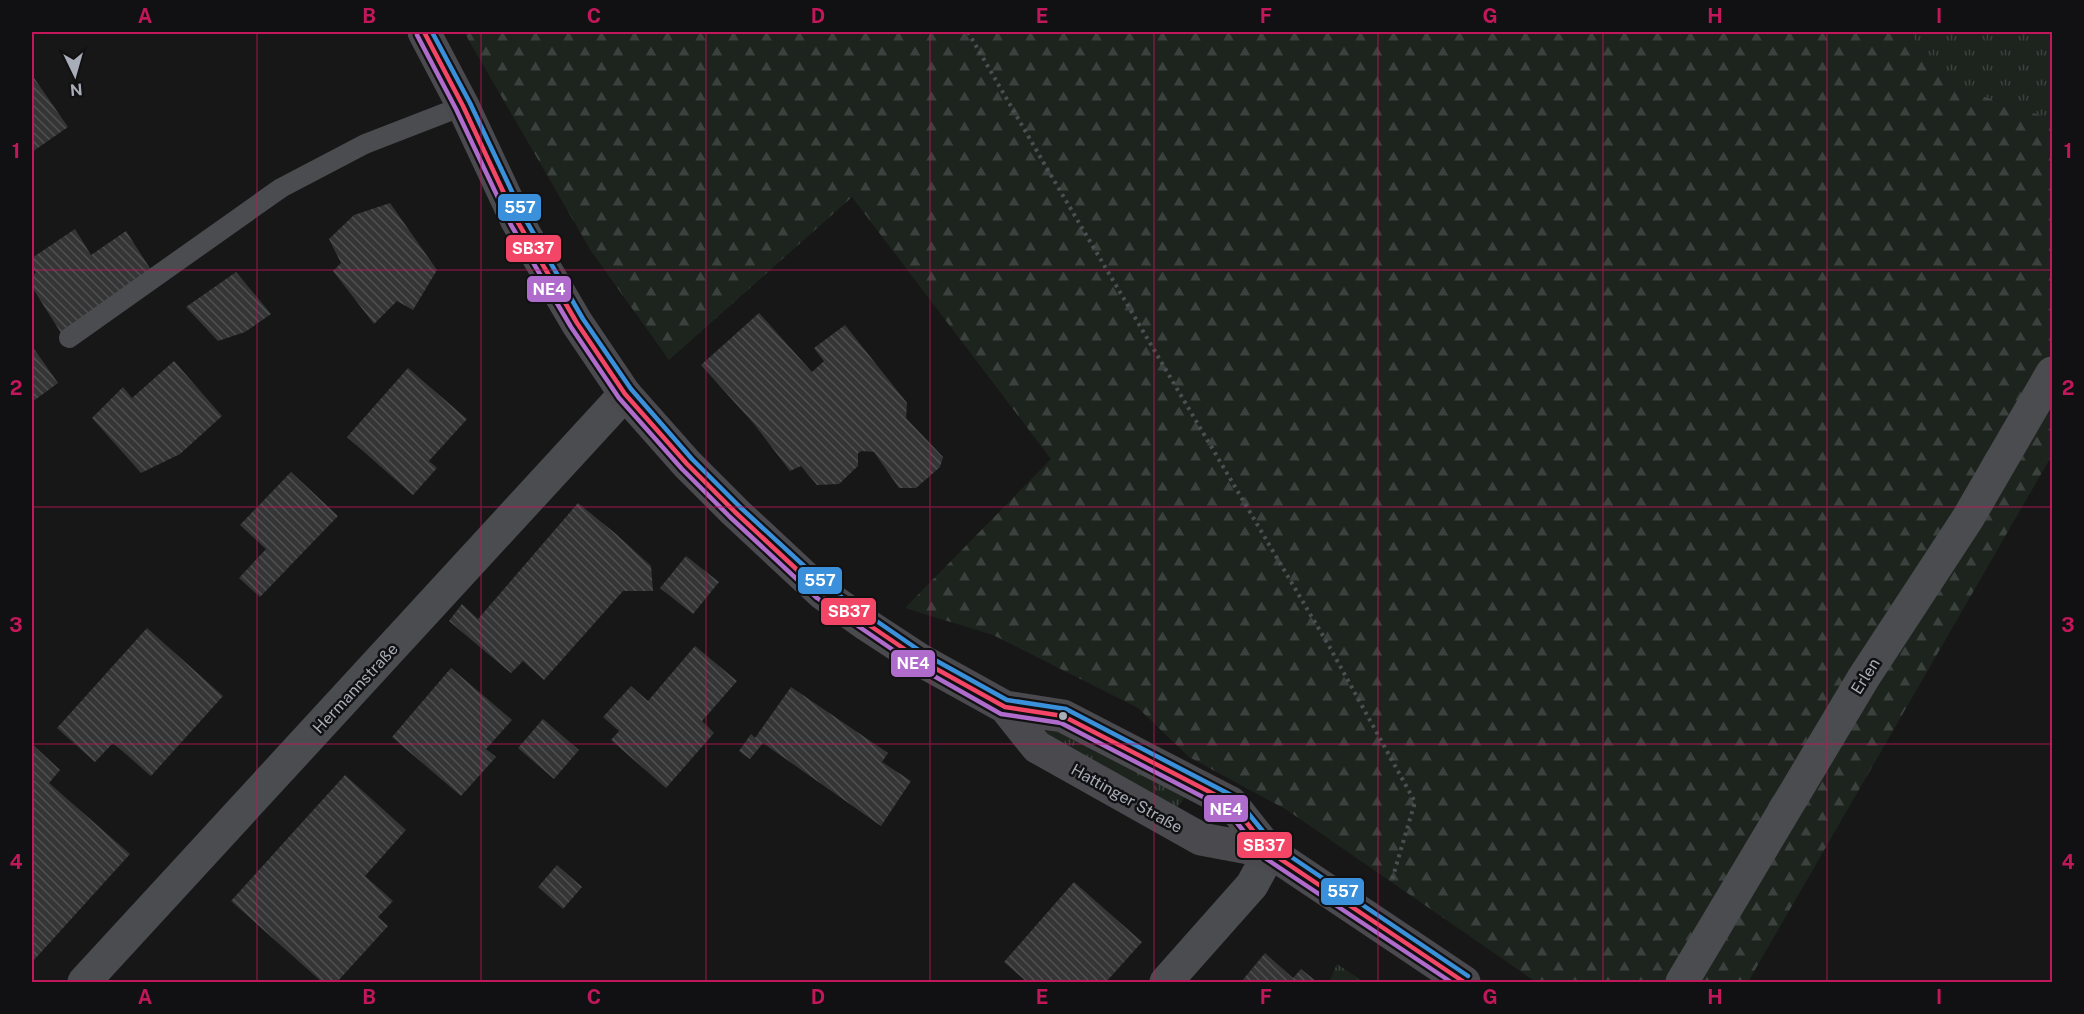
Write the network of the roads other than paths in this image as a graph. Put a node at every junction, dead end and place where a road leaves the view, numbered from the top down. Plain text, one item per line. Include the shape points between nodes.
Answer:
1 (424, 32) edge
2 (463, 106) junction
3 (69, 338) dead end
4 (2052, 372) edge
5 (626, 394) junction
6 (1005, 707) junction
7 (1270, 852) junction
8 (84, 982) edge
9 (1166, 982) edge
10 (1464, 982) edge
11 (1682, 982) edge

1 - 2 main road, Hattinger Straße
2 - 3 lane via 365,144 281,188
2 - 5 main road, Hattinger Straße via 517,221 577,323
4 - 11 street, Erlen via 1968,518 1864,677
5 - 6 main road, Hattinger Straße via 687,464 822,593 922,661
5 - 8 street, Hermannstraße
6 - 7 main road, Hattinger Straße via 1037,747 1201,839
6 - 7 main road, Hattinger Straße via 1063,716 1221,798 1230,803
7 - 9 street via 1252,885
7 - 10 main road, Hattinger Straße

